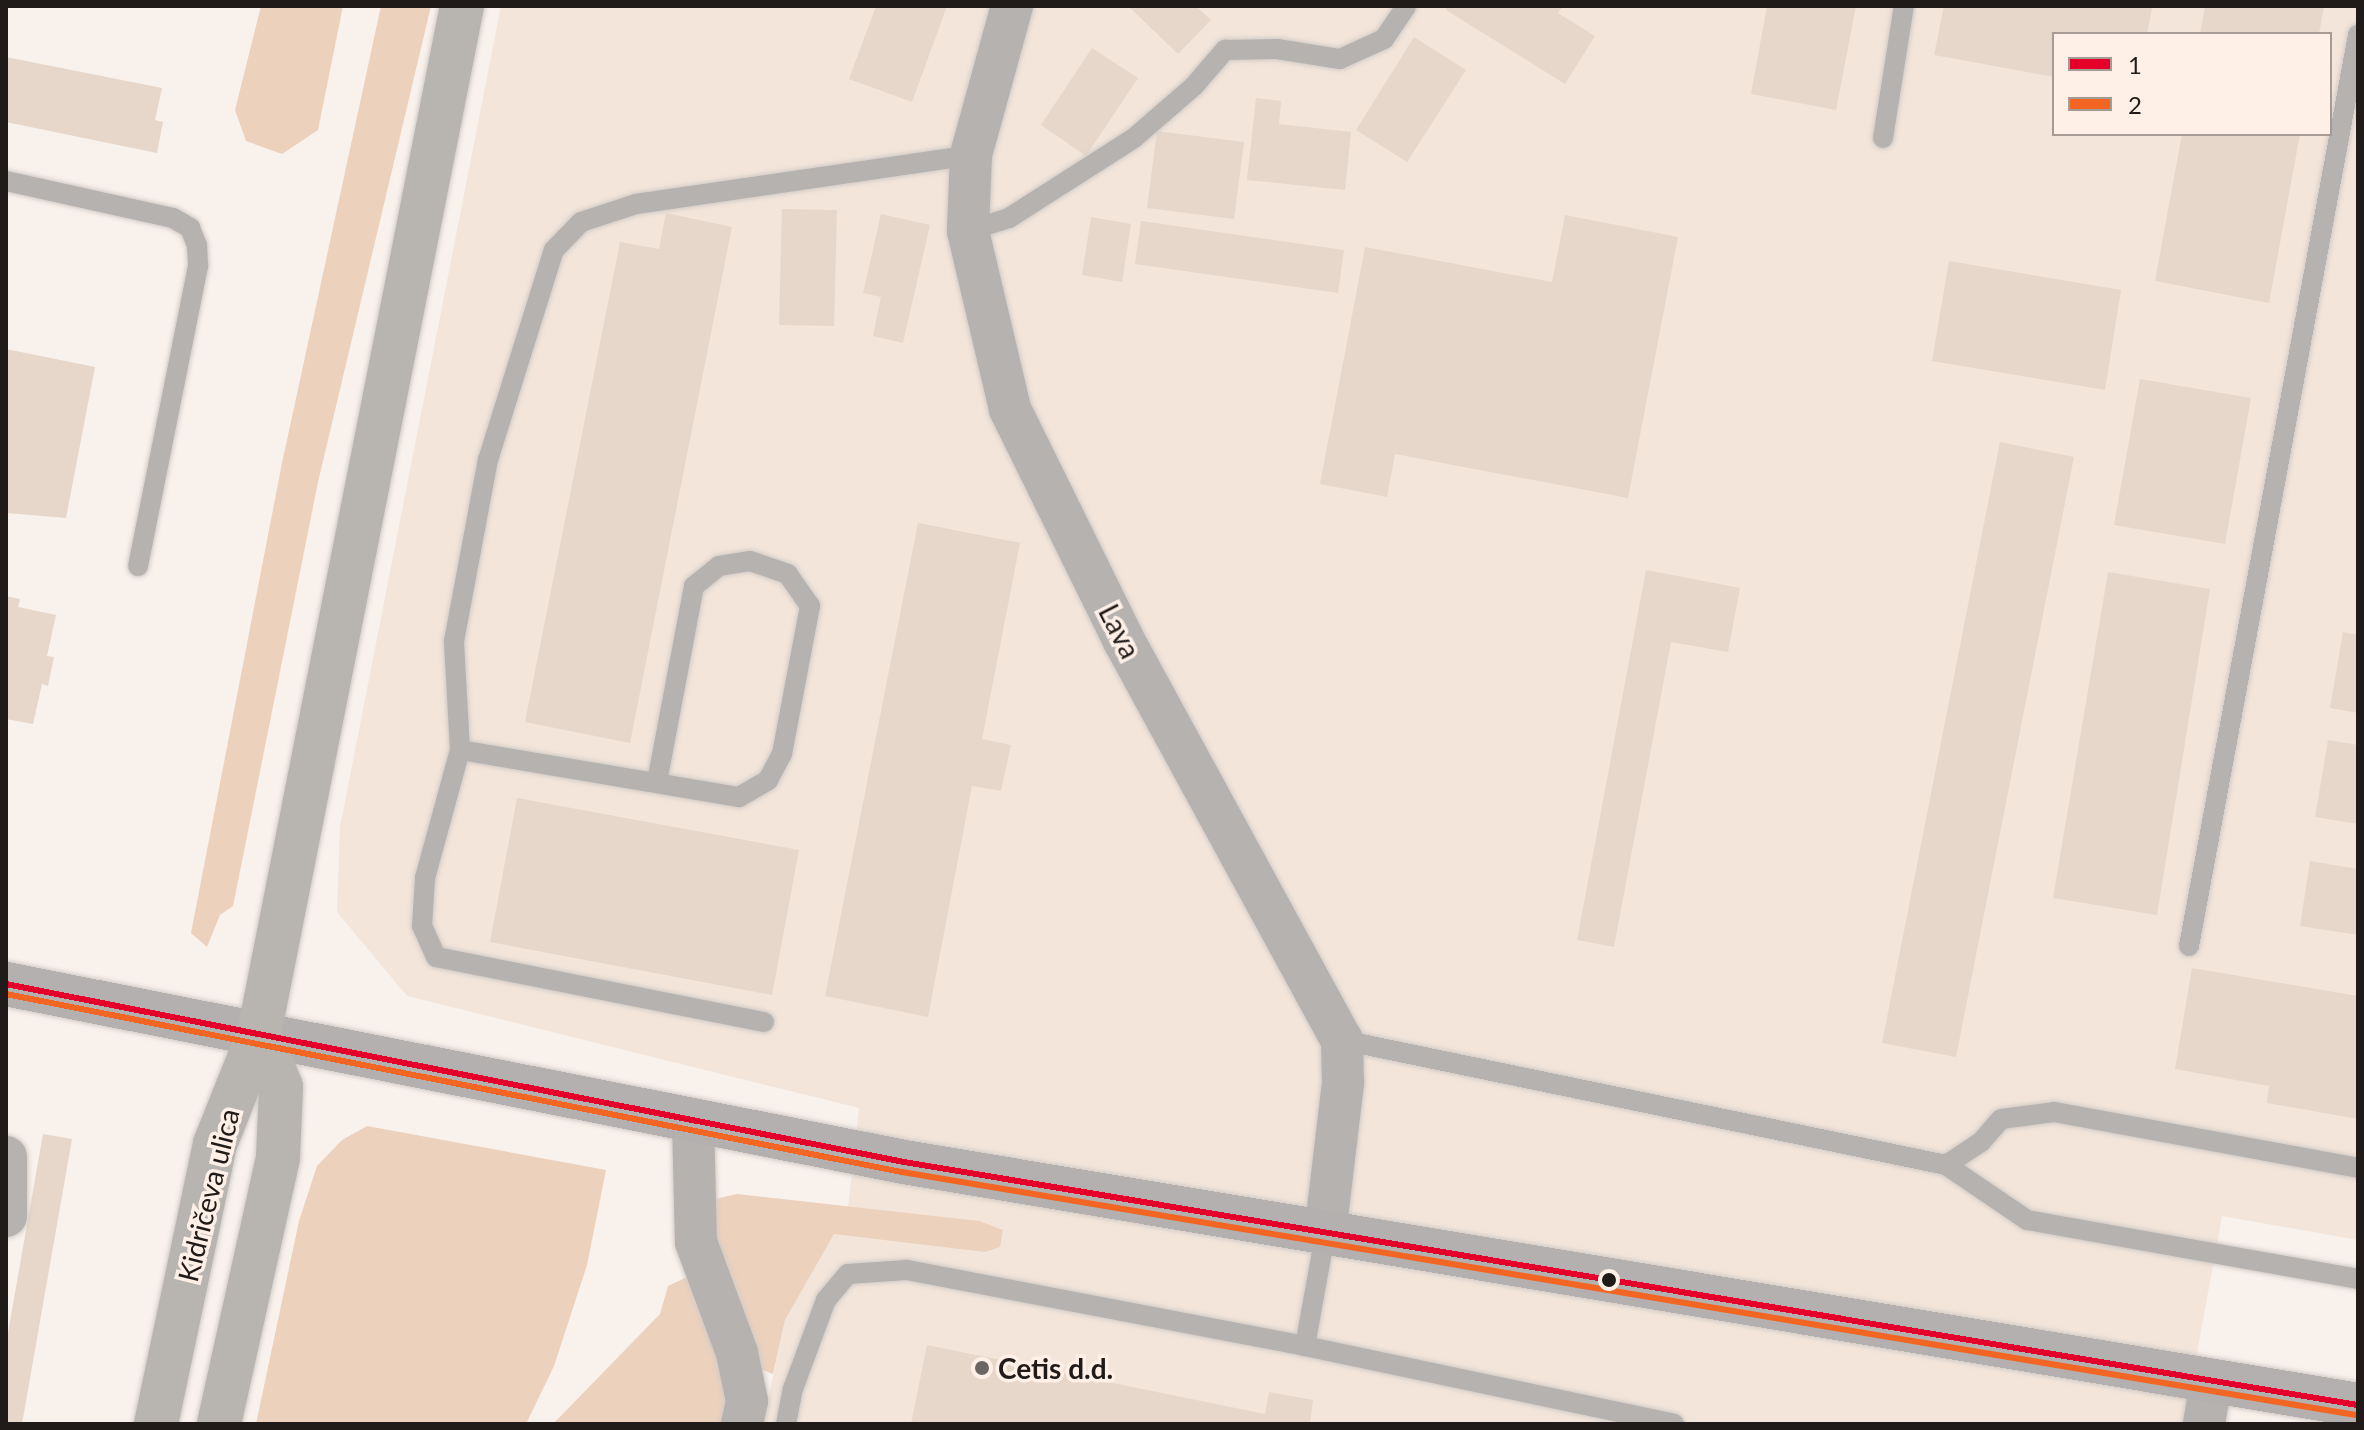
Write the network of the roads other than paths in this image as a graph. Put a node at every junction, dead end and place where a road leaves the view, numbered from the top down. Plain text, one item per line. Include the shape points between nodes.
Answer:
1 (462, 6) edge
2 (1012, 6) edge
3 (1406, 6) edge
4 (1904, 6) edge
5 (2358, 35) edge
6 (1883, 138) dead end
7 (971, 155) junction
8 (6, 181) edge
9 (968, 231) junction
10 (138, 566) dead end
11 (460, 750) junction
12 (657, 781) junction
13 (2189, 946) dead end
14 (6, 984) edge
15 (764, 1022) dead end
16 (259, 1034) junction
17 (1342, 1040) junction
18 (693, 1120) junction
19 (6, 1157) edge
20 (1946, 1165) junction
21 (2358, 1168) edge
22 (6, 1216) edge
23 (1325, 1235) junction
24 (2358, 1279) edge
25 (1305, 1346) junction
26 (2211, 1381) junction
27 (2358, 1405) edge
28 (156, 1424) edge
29 (219, 1424) edge
30 (742, 1424) edge
31 (786, 1424) edge
32 (1674, 1424) edge
33 (2204, 1424) edge

1 - 16 main road
2 - 7 street, Lava
3 - 9 lane via 1384,39 1340,59 1277,49 1225,50 1194,86 1134,138 1009,218
4 - 6 lane
5 - 13 lane
7 - 9 street, Lava
7 - 11 lane via 636,204 581,222 554,250 488,460 479,505 454,641
8 - 10 lane via 173,218 190,228 197,245 184,339
9 - 17 street, Lava via 1010,409 1123,639
11 - 12 lane
11 - 15 lane via 425,878 422,926 436,957
12 - 12 lane via 739,797 768,780 782,754 810,606 788,574 750,561 719,566 694,586
14 - 16 street
16 - 18 street
16 - 28 main road, Kidričeva ulica via 215,1144
16 - 29 main road, Kidričeva ulica via 281,1087 278,1157
17 - 20 lane
17 - 23 street, Lava via 1343,1083
18 - 23 street
18 - 30 street via 696,1242 737,1353 747,1401
19 - 22 street
20 - 21 lane via 1981,1142 2001,1119 2054,1112
20 - 24 lane via 2027,1220
23 - 25 lane
23 - 26 street
25 - 31 lane via 907,1270 848,1274 826,1300 793,1389
25 - 32 lane
26 - 27 street
26 - 33 street

